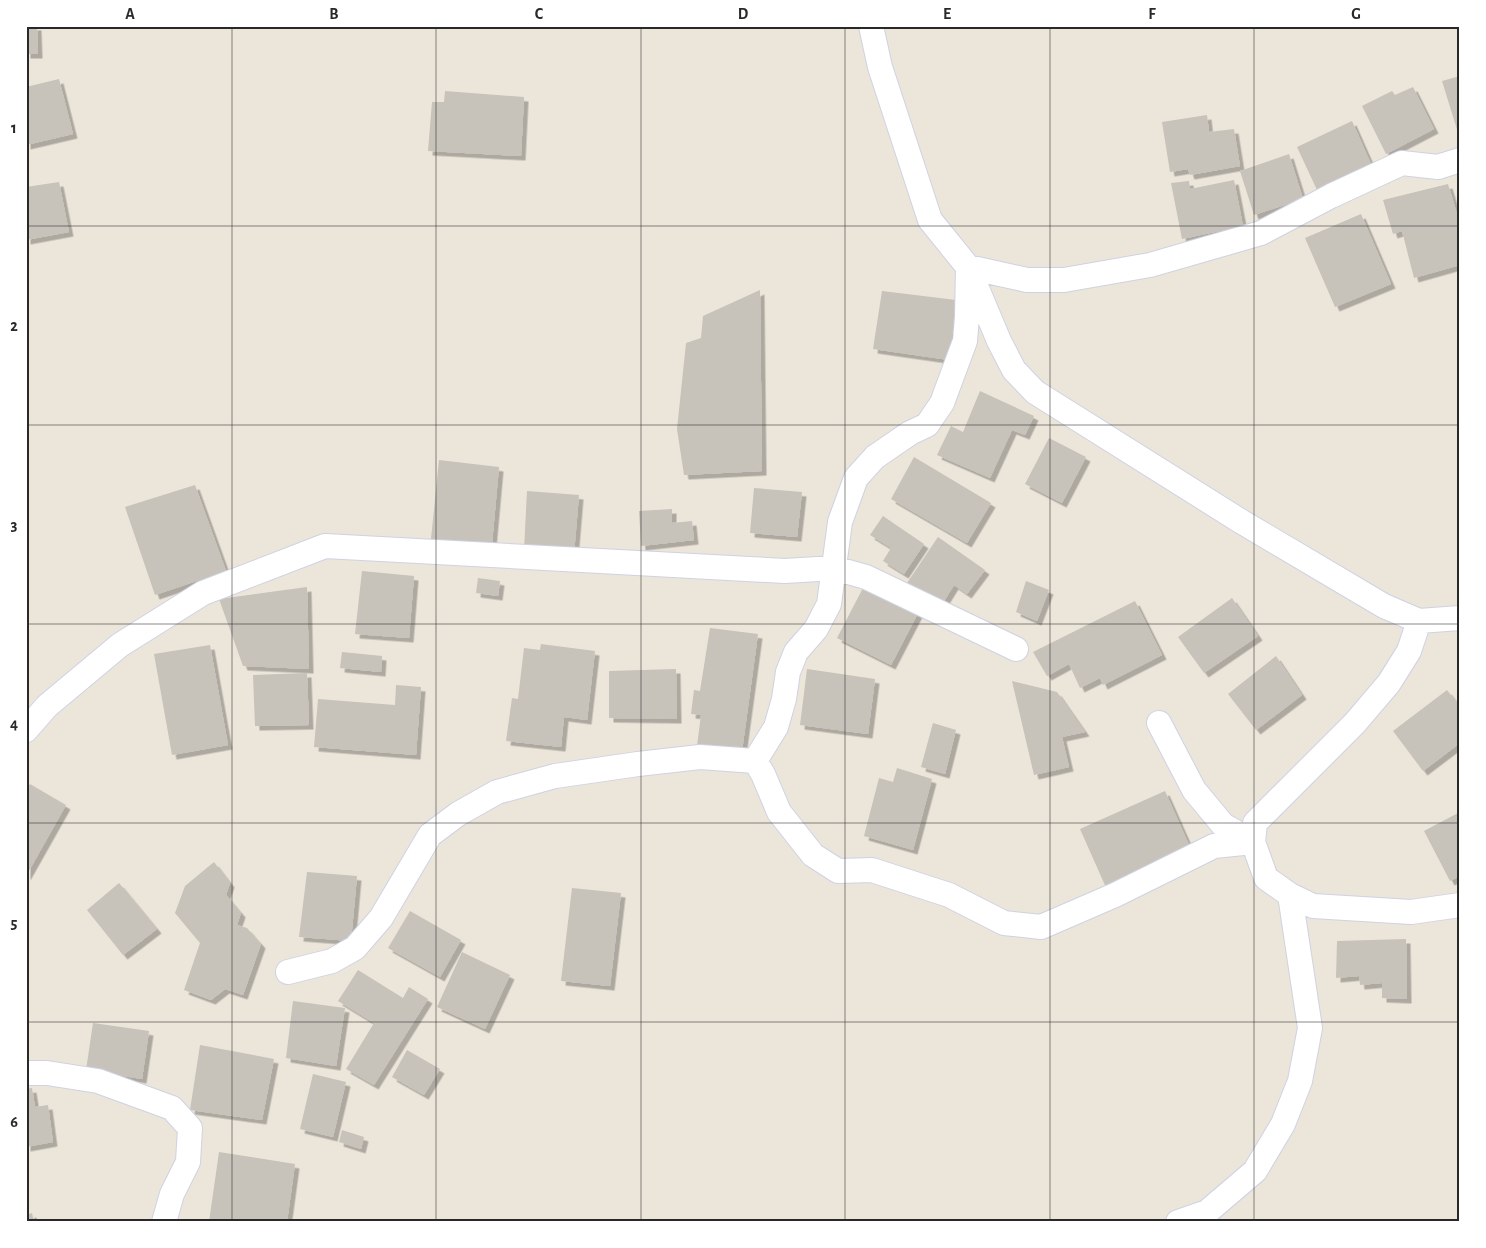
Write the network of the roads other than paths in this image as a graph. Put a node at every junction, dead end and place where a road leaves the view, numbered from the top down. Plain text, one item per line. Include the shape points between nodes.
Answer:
1 (871, 26) edge
2 (1460, 160) edge
3 (968, 267) junction
4 (834, 568) junction
5 (1460, 618) edge
6 (1419, 621) junction
7 (1016, 650) dead end
8 (1159, 723) dead end
9 (26, 730) edge
10 (755, 761) junction
11 (1253, 842) junction
12 (1290, 895) junction
13 (1460, 905) edge
14 (288, 972) dead end
15 (26, 1074) edge
16 (164, 1222) edge
17 (1178, 1222) edge

1 - 3 street via 880,67 930,220
2 - 3 street via 1438,167 1402,163 1262,232 1150,265 1064,280 1027,280
3 - 4 street via 965,341 942,403 927,425 876,457 856,478 840,522
3 - 6 street via 1010,363 1035,392 1242,522 1384,606
4 - 7 street via 866,577
4 - 9 street via 785,571 325,546 203,593 120,645 47,706
4 - 10 street via 829,604 816,629 796,652 788,672 776,727
5 - 6 street
6 - 11 street via 1409,651 1389,683 1354,723 1255,822
8 - 11 street via 1194,790 1223,825
10 - 11 street via 779,812 813,854 838,871 872,870 949,895 1004,923 1041,927 1115,896 1214,846
10 - 14 street via 700,757 638,764 555,776 497,792 458,814 430,835 381,918 355,948 332,961
11 - 12 street via 1266,878
12 - 13 street via 1313,906 1411,912
12 - 17 street via 1310,1028 1300,1081 1283,1124 1255,1171 1207,1212
15 - 16 street via 47,1073 98,1081 172,1108 190,1128 188,1162 172,1194

